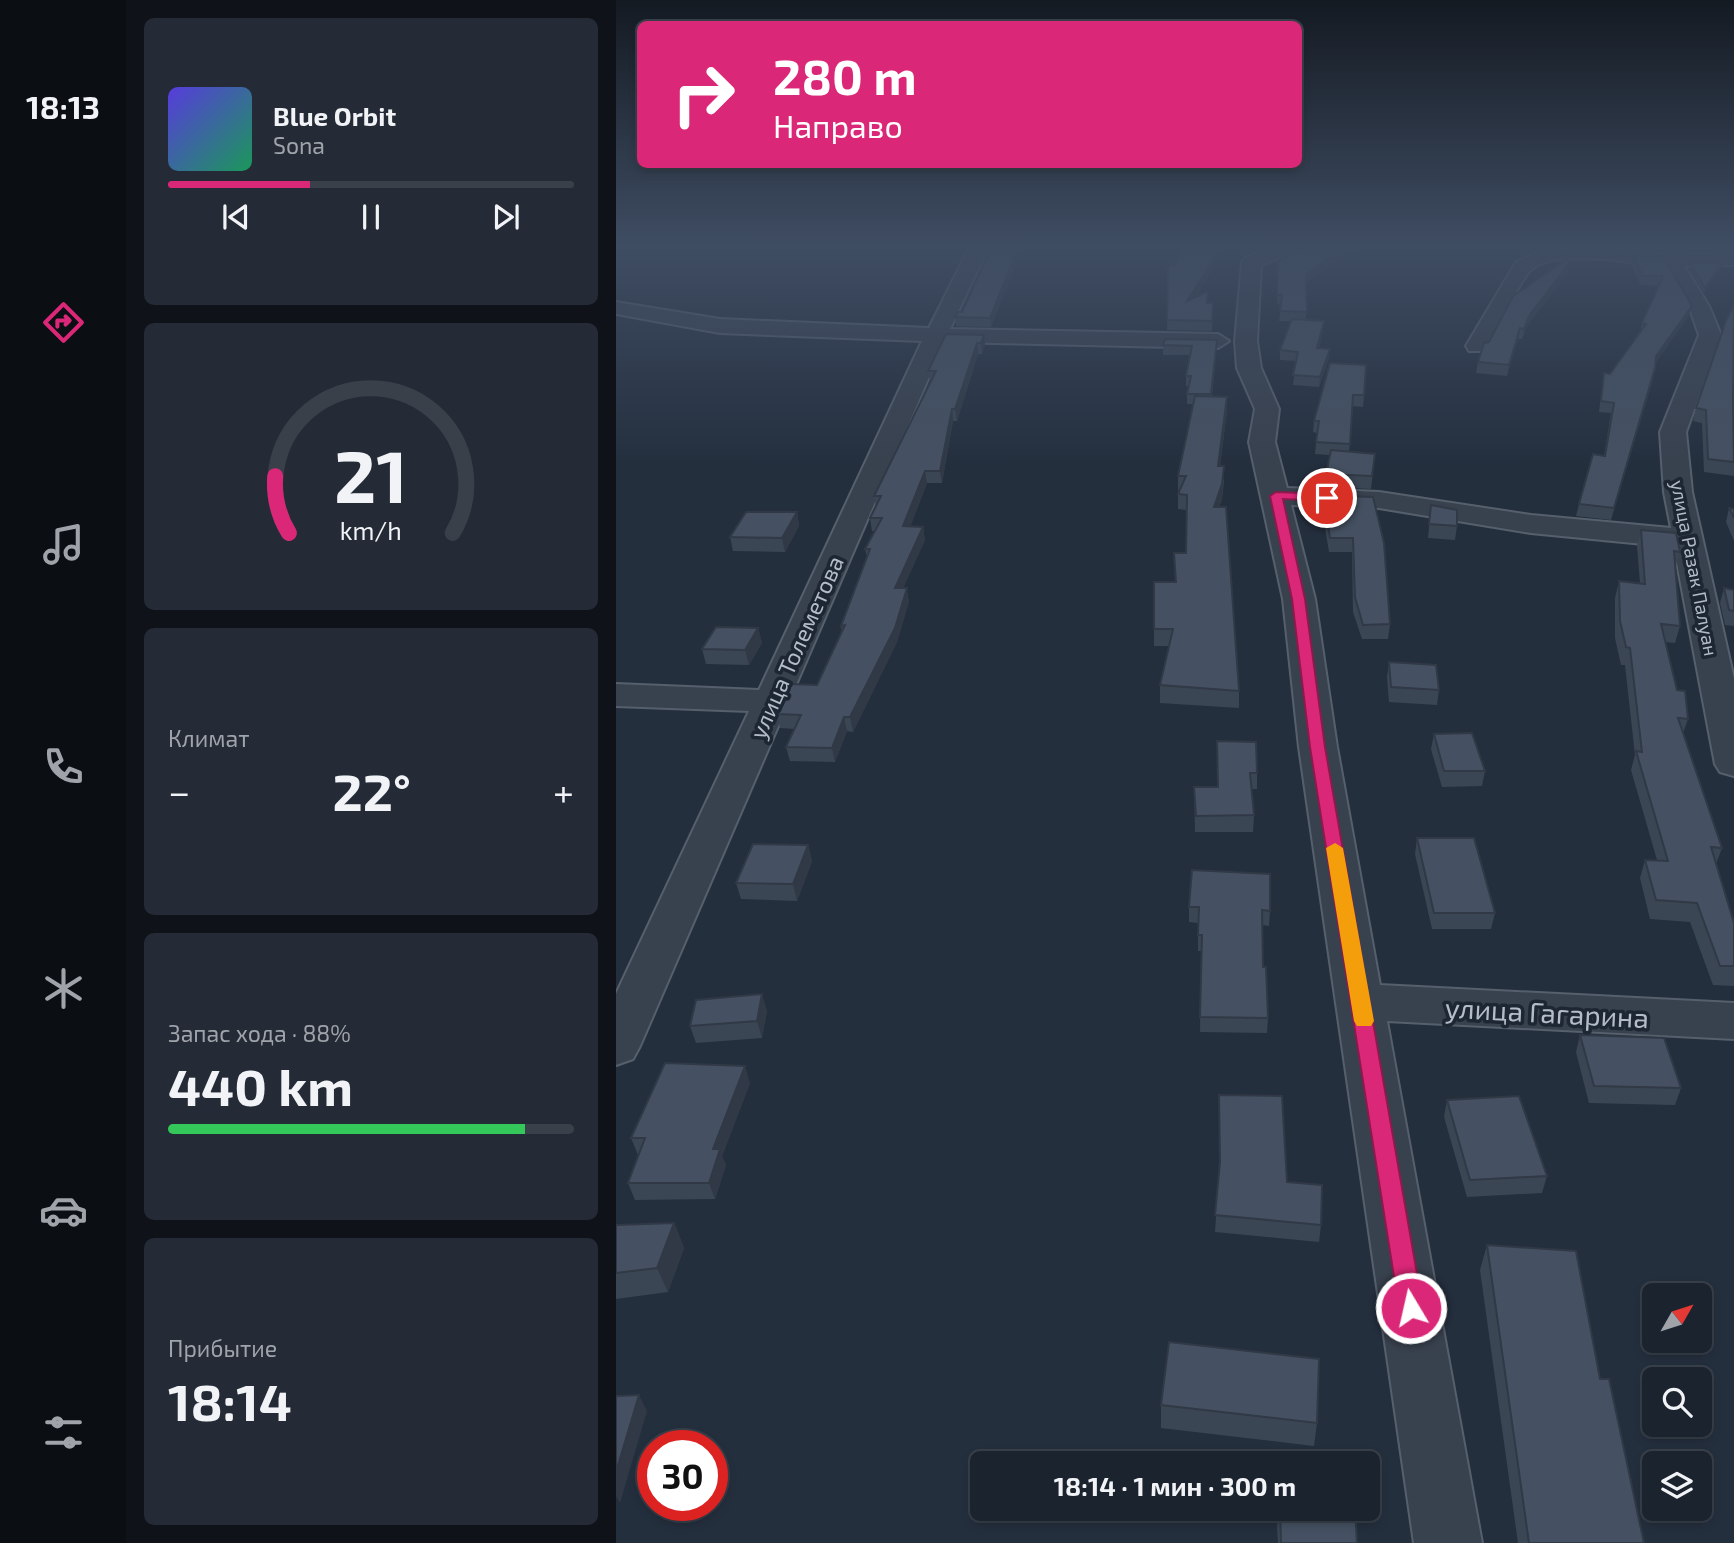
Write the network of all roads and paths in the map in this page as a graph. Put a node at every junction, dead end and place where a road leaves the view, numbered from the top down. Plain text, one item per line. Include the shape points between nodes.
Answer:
1 (685, 320) edge
2 (943, 320) edge
3 (1248, 320) edge
4 (1492, 320) edge
5 (1704, 320) edge
6 (936, 335) junction
7 (1246, 341) junction
8 (1477, 346) dead end
9 (1276, 496) junction
10 (1688, 539) junction
11 (616, 695) edge
12 (772, 701) junction
13 (1734, 764) edge
14 (1361, 1002) junction
15 (1734, 1021) edge
16 (616, 1046) edge
17 (1448, 1543) edge

1 - 6 street via 720,326
2 - 6 street, улица Толеметова
3 - 7 street
4 - 8 street
5 - 10 street, улица Разак Палуан via 1710,335 1673,432
6 - 7 street
6 - 12 street, улица Толеметова
7 - 9 street via 1249,368 1266,409 1262,442
9 - 10 street via 1379,500 1531,524
9 - 14 street via 1299,599 1318,747
10 - 13 street, улица Разак Палуан
11 - 12 street
12 - 16 street, улица Толеметова
14 - 15 street, улица Гагарина
14 - 17 street

